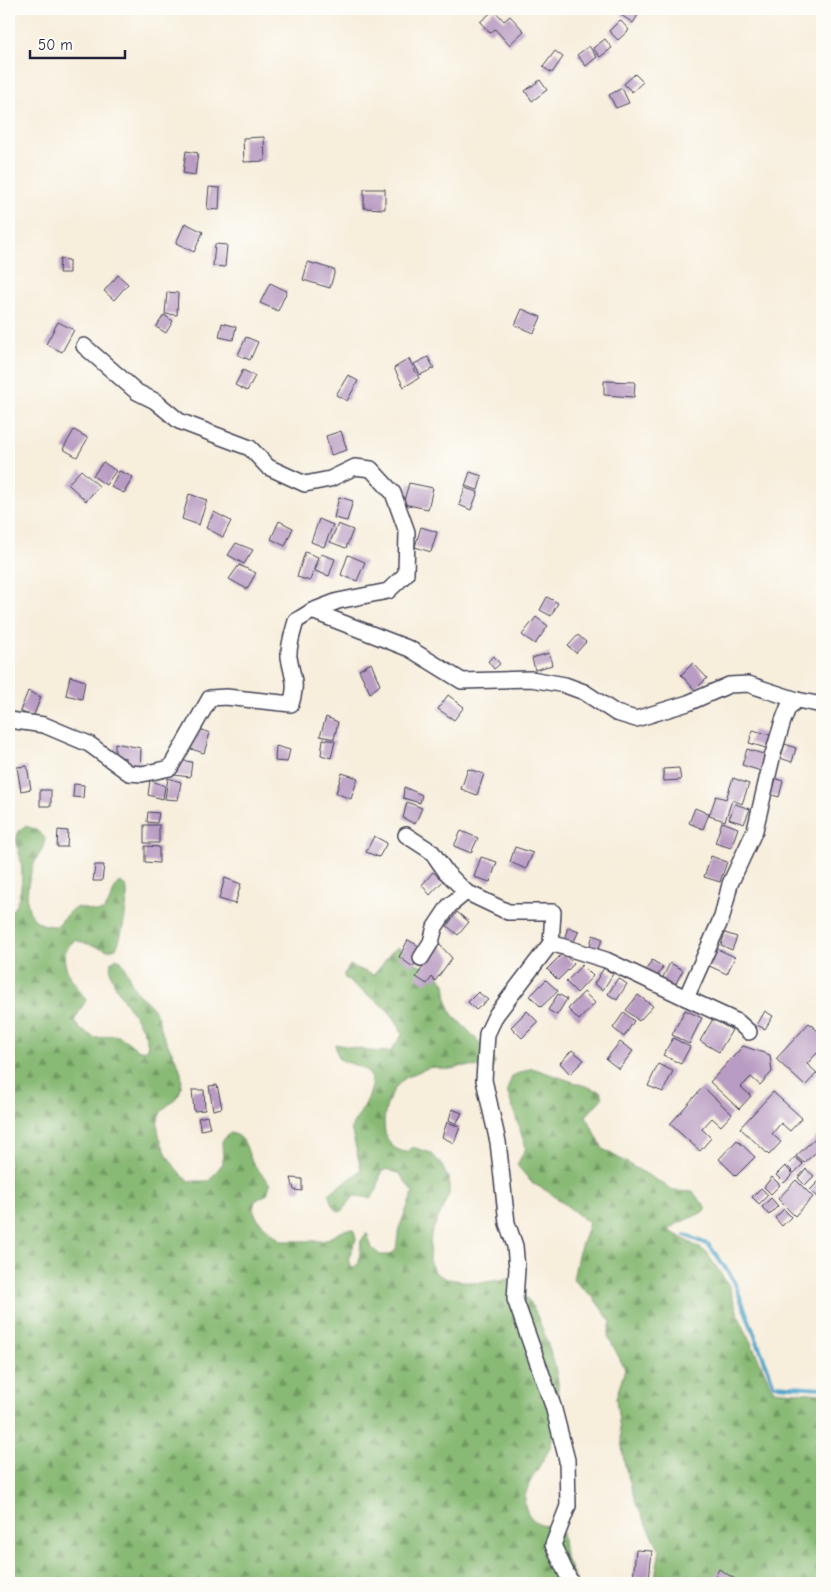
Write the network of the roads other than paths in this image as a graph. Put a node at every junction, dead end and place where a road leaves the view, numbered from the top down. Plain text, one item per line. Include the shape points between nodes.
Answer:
1 (84, 346) dead end
2 (312, 611) junction
3 (797, 700) junction
4 (822, 705) edge
5 (9, 720) edge
6 (406, 835) dead end
7 (466, 892) junction
8 (551, 943) junction
9 (421, 958) dead end
10 (686, 998) junction
11 (749, 1032) dead end
12 (570, 1583) edge

1 - 2 street via 137,392 179,421 250,448 268,468 305,484 330,479 355,467 371,469 393,493 408,532 406,574 388,591 338,601
2 - 3 street via 410,649 462,681 531,678 565,685 584,692 616,713 636,719 688,703 729,685 748,684
2 - 5 street via 296,621 293,634 289,655 296,686 291,704 210,698 170,768 142,774 129,773 89,744 44,726
3 - 4 street
3 - 10 street via 788,708 783,721 755,830 730,884 722,917
6 - 7 street via 432,852
7 - 8 street via 508,912 553,912
7 - 9 street via 434,927 431,942
8 - 10 street via 606,960
8 - 12 street via 496,1015 487,1034 484,1080 498,1142 507,1222 514,1246 517,1270 515,1299 553,1406 567,1460 568,1506 553,1545
10 - 11 street via 738,1022

